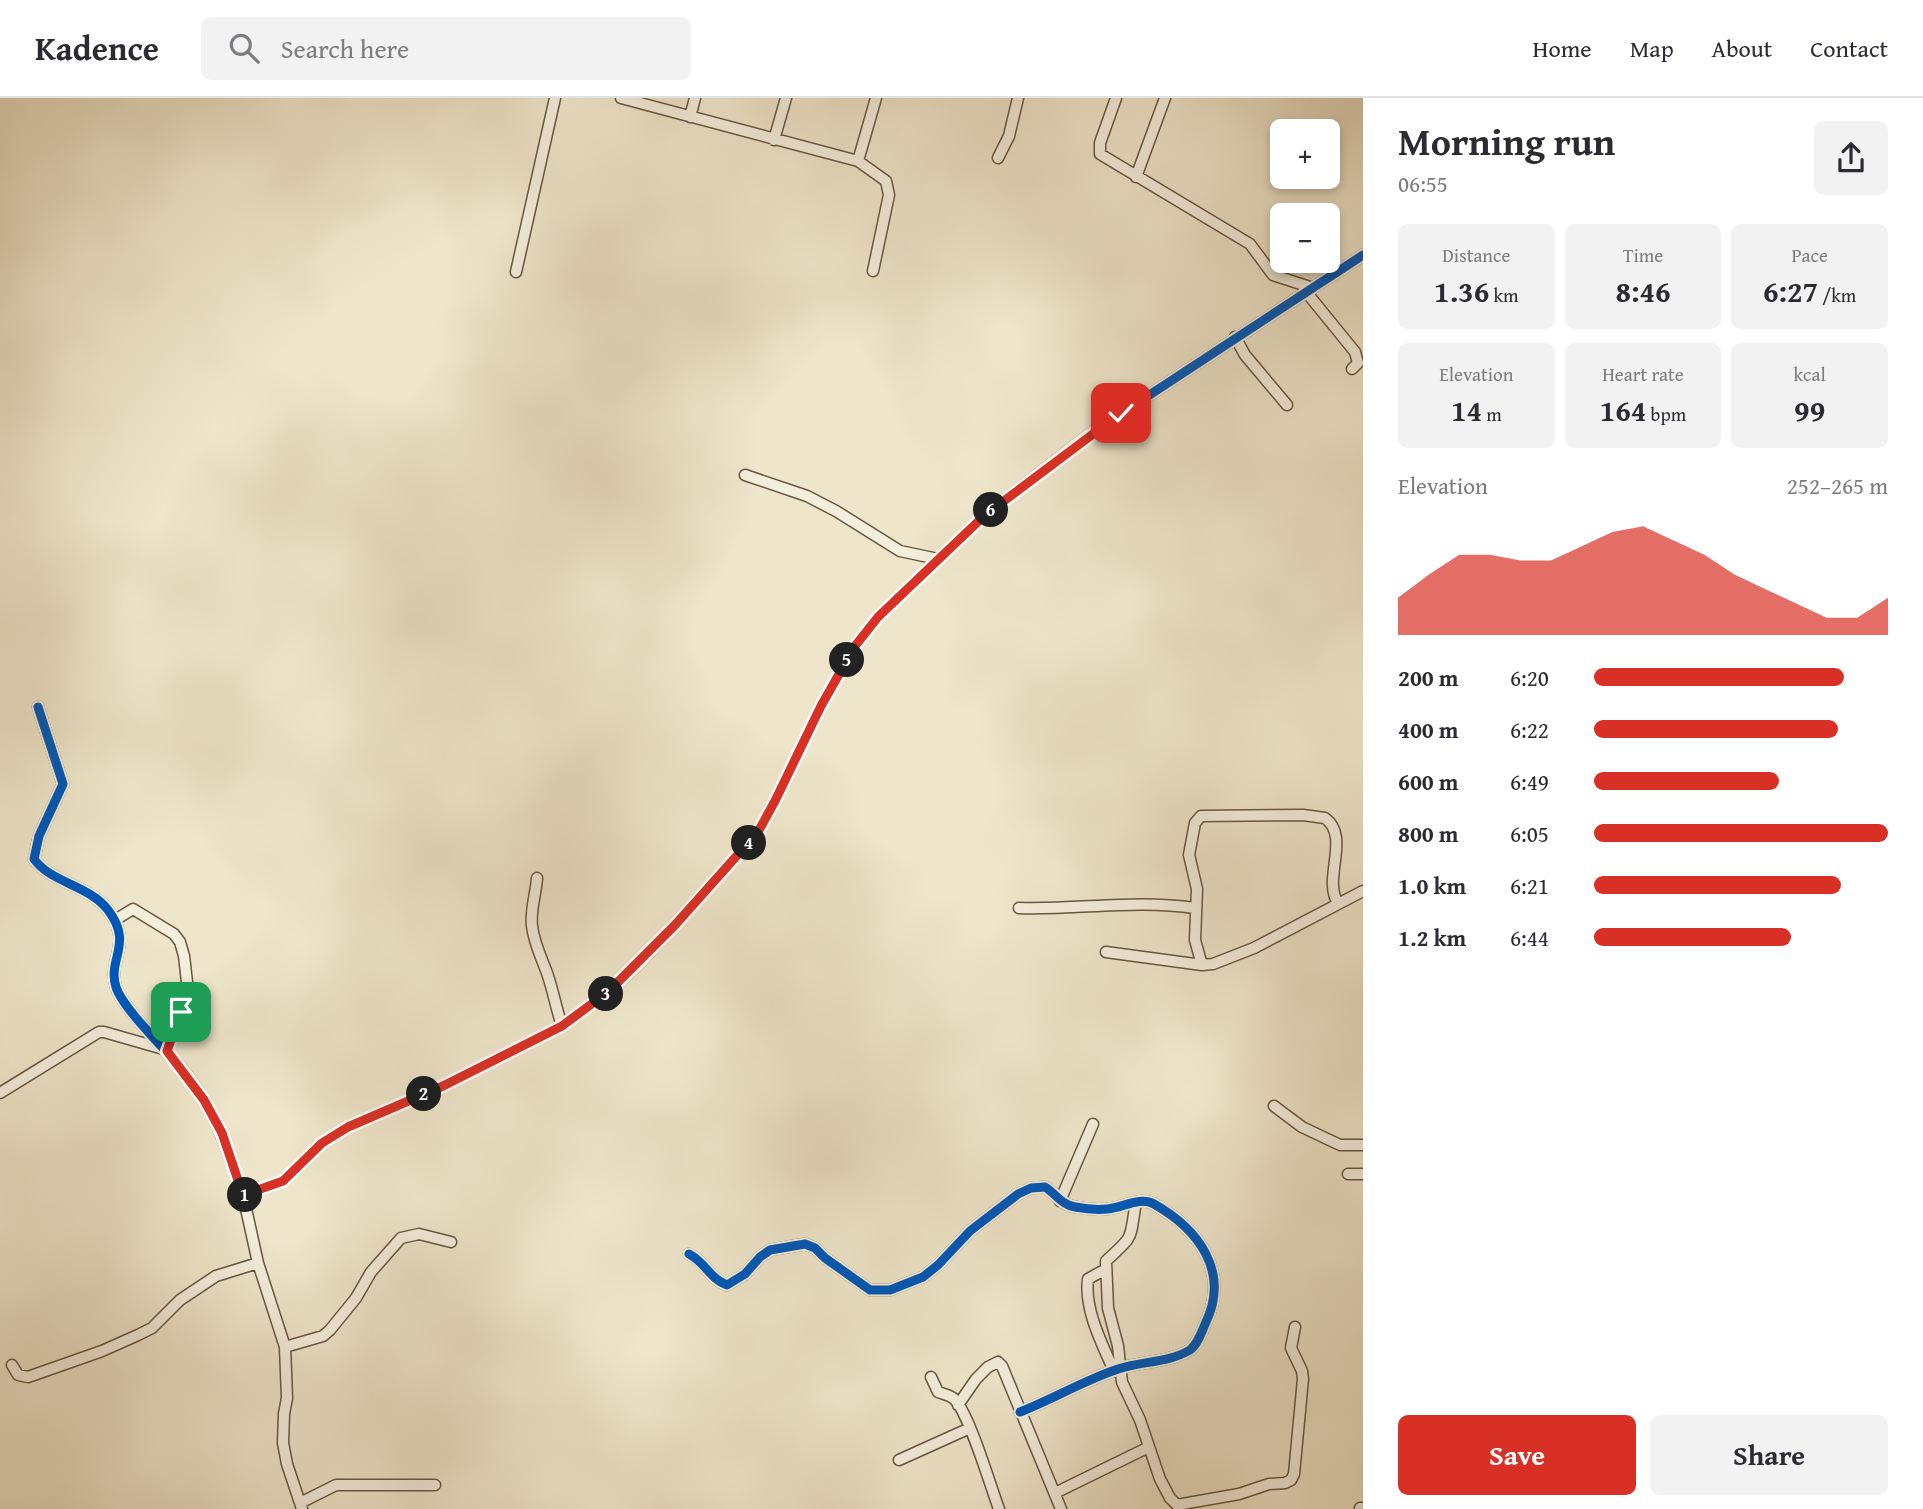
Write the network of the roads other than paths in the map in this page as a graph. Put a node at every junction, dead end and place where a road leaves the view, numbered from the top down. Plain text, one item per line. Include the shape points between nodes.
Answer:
1 (555, 98) edge
2 (621, 98) edge
3 (695, 98) edge
4 (786, 98) edge
5 (876, 98) edge
6 (1018, 98) edge
7 (1116, 98) edge
8 (1165, 98) edge
9 (690, 117) junction
10 (774, 140) junction
11 (998, 158) dead end
12 (858, 161) junction
13 (1136, 177) junction
14 (1363, 255) edge
15 (873, 271) dead end
16 (516, 272) dead end
17 (1310, 290) junction
18 (1236, 337) junction
19 (1352, 369) dead end
20 (1287, 405) dead end
21 (745, 475) dead end
22 (938, 559) junction
23 (38, 707) dead end
24 (537, 878) dead end
25 (1363, 891) edge
26 (1338, 903) junction
27 (1019, 908) dead end
28 (1195, 908) junction
29 (115, 920) junction
30 (1106, 952) dead end
31 (1202, 965) junction
32 (562, 1026) junction
33 (167, 1051) junction
34 (0, 1093) edge
35 (1274, 1106) dead end
36 (1093, 1124) dead end
37 (1363, 1145) edge
38 (1348, 1174) dead end
39 (1363, 1174) edge
40 (243, 1195) junction
41 (1060, 1201) junction
42 (1136, 1202) junction
43 (451, 1242) dead end
44 (689, 1254) dead end
45 (258, 1263) junction
46 (1106, 1269) junction
47 (1294, 1327) dead end
48 (285, 1347) junction
49 (12, 1365) dead end
50 (1116, 1370) junction
51 (931, 1377) dead end
52 (958, 1405) junction
53 (1020, 1412) junction
54 (970, 1428) junction
55 (1149, 1447) junction
56 (899, 1460) dead end
57 (435, 1485) dead end
58 (1055, 1493) junction
59 (301, 1506) edge
60 (1181, 1507) edge
61 (999, 1509) edge
62 (1061, 1509) edge

1 - 16 street
2 - 9 street
3 - 9 street
4 - 10 street
5 - 12 street
6 - 11 street
7 - 13 street via 1098,149
8 - 13 street
9 - 10 street
10 - 12 street
12 - 15 street via 886,181 889,195
13 - 17 street via 1250,244 1273,275
14 - 17 street
17 - 18 street
17 - 19 street via 1355,352 1358,363
18 - 20 street via 1245,355
18 - 22 street via 1090,434 984,516
21 - 22 street via 817,501 900,551
22 - 32 street via 855,646 758,832 639,964
23 - 29 street via 63,784 39,836 34,859 89,892
24 - 32 street via 532,927
25 - 26 street
26 - 28 street via 1332,886 1334,828 1325,818 1205,815 1197,818 1189,848 1196,879
26 - 31 street via 1254,948
27 - 28 street via 1171,904
28 - 31 street via 1195,940
29 - 33 street via 120,941 116,987
29 - 33 street via 133,909 180,942 188,991
30 - 31 street
32 - 40 street via 348,1127 322,1143 283,1181
33 - 34 street via 99,1032
33 - 40 street via 222,1133
35 - 37 street via 1340,1145
36 - 41 street
38 - 39 street
40 - 45 street
41 - 42 street via 1095,1210
41 - 44 street via 1045,1187 1018,1194 970,1231 923,1277 890,1290 870,1290 805,1244 770,1250 727,1285 717,1282 699,1259
42 - 46 street via 1133,1232 1128,1243 1106,1261
42 - 50 street via 1152,1203 1173,1217 1203,1247 1212,1270 1214,1298 1192,1348
43 - 48 street via 419,1234 401,1238 330,1331
45 - 48 street
45 - 49 street via 216,1276 180,1300 152,1328 102,1351 28,1377 18,1375
46 - 50 street via 1108,1308 1118,1346
46 - 50 street via 1088,1279 1088,1294 1101,1342
47 - 60 street via 1291,1348 1303,1379 1291,1480
48 - 59 street via 284,1443
50 - 53 street
50 - 55 street
51 - 52 street via 938,1392
52 - 53 street via 982,1373 998,1362
52 - 54 street
53 - 58 street
54 - 56 street
54 - 61 street
55 - 58 street
55 - 60 street via 1170,1498
57 - 59 street via 336,1485
58 - 62 street

